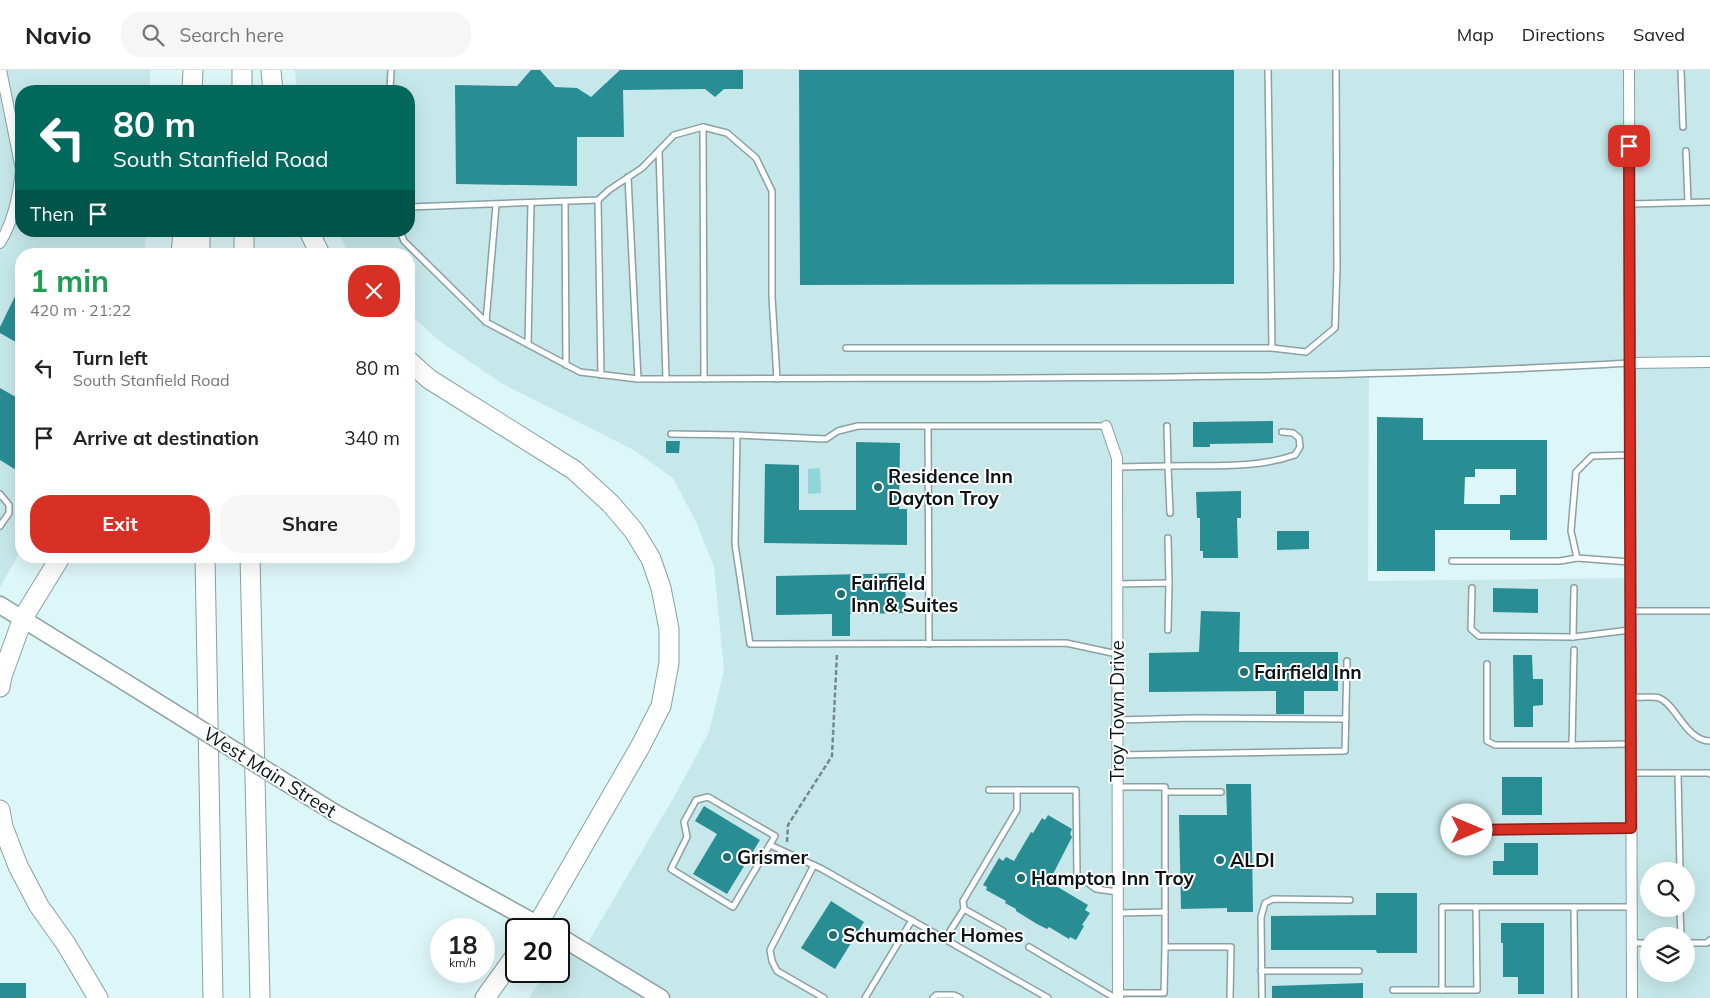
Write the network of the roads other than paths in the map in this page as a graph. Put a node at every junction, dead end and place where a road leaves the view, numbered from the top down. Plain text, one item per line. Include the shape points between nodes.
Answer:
1 (1, 70) edge
2 (195, 70) edge
3 (242, 70) edge
4 (271, 70) edge
5 (391, 70) edge
6 (1268, 70) edge
7 (1336, 70) edge
8 (1629, 70) edge
9 (1681, 70) edge
10 (193, 85) edge
11 (196, 85) edge
12 (242, 85) edge
13 (272, 85) edge
14 (390, 85) edge
15 (703, 127) junction
16 (1683, 127) dead end
17 (15, 140) edge
18 (659, 151) junction
19 (1686, 151) dead end
20 (628, 177) junction
21 (598, 200) junction
22 (565, 202) junction
23 (1688, 202) junction
24 (1710, 202) edge
25 (531, 203) junction
26 (1629, 204) junction
27 (496, 205) junction
28 (415, 207) edge
29 (15, 209) edge
30 (402, 237) edge
31 (0, 242) edge
32 (411, 248) edge
33 (415, 252) edge
34 (486, 322) junction
35 (528, 344) junction
36 (846, 348) dead end
37 (1272, 348) junction
38 (1710, 362) edge
39 (1629, 363) junction
40 (566, 364) junction
41 (415, 367) edge
42 (601, 375) junction
43 (638, 379) junction
44 (666, 379) junction
45 (704, 379) junction
46 (777, 379) junction
47 (928, 426) junction
48 (1106, 426) joint
49 (1167, 426) dead end
50 (1282, 432) dead end
51 (671, 434) dead end
52 (737, 434) junction
53 (1629, 455) junction
54 (1168, 466) junction
55 (1117, 467) junction
56 (0, 494) edge
57 (1170, 513) dead end
58 (0, 526) edge
59 (1168, 538) dead end
60 (1577, 558) junction
61 (1452, 561) dead end
62 (1630, 562) junction
63 (57, 563) edge
64 (206, 563) edge
65 (250, 563) edge
66 (1169, 583) junction
67 (1117, 584) junction
68 (1472, 588) dead end
69 (1574, 588) dead end
70 (0, 605) edge
71 (1630, 611) junction
72 (1710, 611) edge
73 (23, 618) junction
74 (1168, 630) dead end
75 (1630, 630) junction
76 (1573, 636) junction
77 (929, 644) junction
78 (1574, 650) dead end
79 (1117, 654) junction
80 (1347, 661) dead end
81 (1487, 664) dead end
82 (0, 687) edge
83 (1630, 697) junction
84 (1346, 719) junction
85 (1117, 720) junction
86 (1710, 741) edge
87 (1630, 744) junction
88 (1572, 745) junction
89 (1117, 755) junction
90 (1631, 773) junction
91 (1678, 773) junction
92 (1710, 774) edge
93 (1117, 787) junction
94 (989, 790) dead end
95 (1018, 790) junction
96 (1165, 792) junction
97 (1221, 792) dead end
98 (0, 810) edge
99 (1631, 828) junction
100 (1467, 830) dead end
101 (770, 845) junction
102 (1680, 862) edge
103 (814, 865) junction
104 (1118, 892) junction
105 (1350, 900) dead end
106 (1476, 907) junction
107 (1574, 907) junction
108 (1631, 907) junction
109 (964, 910) junction
110 (1118, 912) junction
111 (1165, 912) junction
112 (524, 918) edge
113 (545, 918) edge
114 (912, 920) junction
115 (1003, 931) dead end
116 (945, 939) junction
117 (1710, 940) edge
118 (570, 943) edge
119 (1631, 943) junction
120 (1640, 943) edge
121 (1695, 943) edge
122 (1029, 947) dead end
123 (1165, 947) junction
124 (505, 970) edge
125 (1261, 971) junction
126 (1359, 971) dead end
127 (1393, 990) dead end
128 (1442, 990) junction
129 (1117, 996) edge
130 (1164, 996) edge
131 (98, 998) edge
132 (213, 998) edge
133 (260, 998) edge
134 (485, 998) edge
135 (661, 998) edge
136 (824, 998) edge
137 (865, 998) edge
138 (933, 998) edge
139 (960, 998) edge
140 (1048, 998) edge
141 (1230, 998) edge
142 (1262, 998) edge
143 (1575, 998) edge
144 (1632, 998) edge

1 - 17 street
2 - 10 highway
2 - 11 highway
3 - 12 highway
4 - 13 highway
5 - 14 lane
6 - 37 lane
7 - 37 lane via 1335,328 1306,352
8 - 26 street
9 - 16 lane
15 - 18 lane via 674,135
15 - 45 lane
15 - 46 lane via 727,133 756,158 772,191 772,297
18 - 20 lane
18 - 44 lane
19 - 23 lane
20 - 21 lane
20 - 43 lane
21 - 22 lane
21 - 42 lane
22 - 25 lane
22 - 40 lane
23 - 24 lane
23 - 26 lane
25 - 27 lane
25 - 35 lane
26 - 39 street
27 - 28 lane
27 - 34 lane
29 - 31 street
30 - 32 lane
33 - 34 lane
34 - 35 lane
35 - 40 lane
36 - 37 lane
38 - 39 street
39 - 46 lane via 1314,376
39 - 53 street
40 - 42 lane via 580,372
41 - 113 highway via 574,470 611,504 634,531 651,559 661,588 669,629 669,663 661,706
42 - 43 lane
43 - 44 lane
44 - 45 lane
45 - 46 lane
47 - 48 lane
47 - 52 lane via 858,426 838,431 826,439
47 - 77 lane
48 - 55 street, Troy Town Drive
49 - 54 lane
50 - 54 lane via 1293,433 1299,438 1300,447 1295,455 1282,460
51 - 52 lane
52 - 77 lane via 735,544 750,644
53 - 60 lane via 1592,456 1576,472 1571,531
53 - 62 street
54 - 55 lane
54 - 57 lane
55 - 67 street, Troy Town Drive
56 - 58 lane via 9,504 9,513
59 - 66 lane
60 - 61 lane via 1560,561
60 - 62 lane
62 - 71 street
63 - 73 highway
64 - 132 highway
65 - 133 highway
66 - 67 lane
66 - 74 lane
67 - 79 street, Troy Town Drive
68 - 76 lane via 1472,629 1479,636
69 - 76 lane
70 - 73 main road, West Main Street
71 - 72 lane
71 - 75 street
73 - 82 highway
73 - 112 main road, West Main Street, bridge via 335,813
75 - 76 lane
75 - 83 street
77 - 79 lane via 1066,643
78 - 88 lane
79 - 85 street, Troy Town Drive
80 - 84 lane
81 - 88 lane via 1487,741 1495,745
83 - 86 lane via 1659,698 1683,725 1704,741
83 - 87 street
84 - 85 lane
84 - 89 lane via 1346,751
85 - 89 street, Troy Town Drive
87 - 88 lane
87 - 90 street
89 - 93 street, Troy Town Drive
90 - 91 lane
90 - 99 street
91 - 92 lane
91 - 102 lane
93 - 96 lane via 1165,787
93 - 104 street, Troy Town Drive
94 - 95 lane
95 - 104 lane via 1076,790 1077,876 1096,889
95 - 109 lane via 1018,810 963,901
96 - 97 lane
96 - 111 lane
98 - 131 highway via 22,874
99 - 100 lane
99 - 108 street
101 - 101 lane via 775,836 708,796 696,800 684,822 687,837 671,870 733,907
101 - 103 lane
103 - 114 lane
103 - 136 lane via 770,950 777,970
104 - 110 street, Troy Town Drive
105 - 125 lane via 1273,899 1265,903 1261,917
106 - 107 lane
106 - 128 lane via 1477,990
106 - 128 lane via 1442,906
107 - 108 lane
107 - 143 lane
108 - 119 street
109 - 115 lane
109 - 116 lane
110 - 111 lane
110 - 129 street, Troy Town Drive
111 - 123 lane
114 - 116 lane
114 - 137 lane
116 - 140 lane
117 - 121 lane
118 - 135 main road
119 - 120 lane
119 - 144 street
122 - 129 lane
123 - 130 lane
123 - 141 lane via 1231,947
124 - 134 highway
125 - 126 lane
125 - 142 lane
127 - 128 lane
129 - 130 lane
138 - 139 lane via 936,995 954,995

